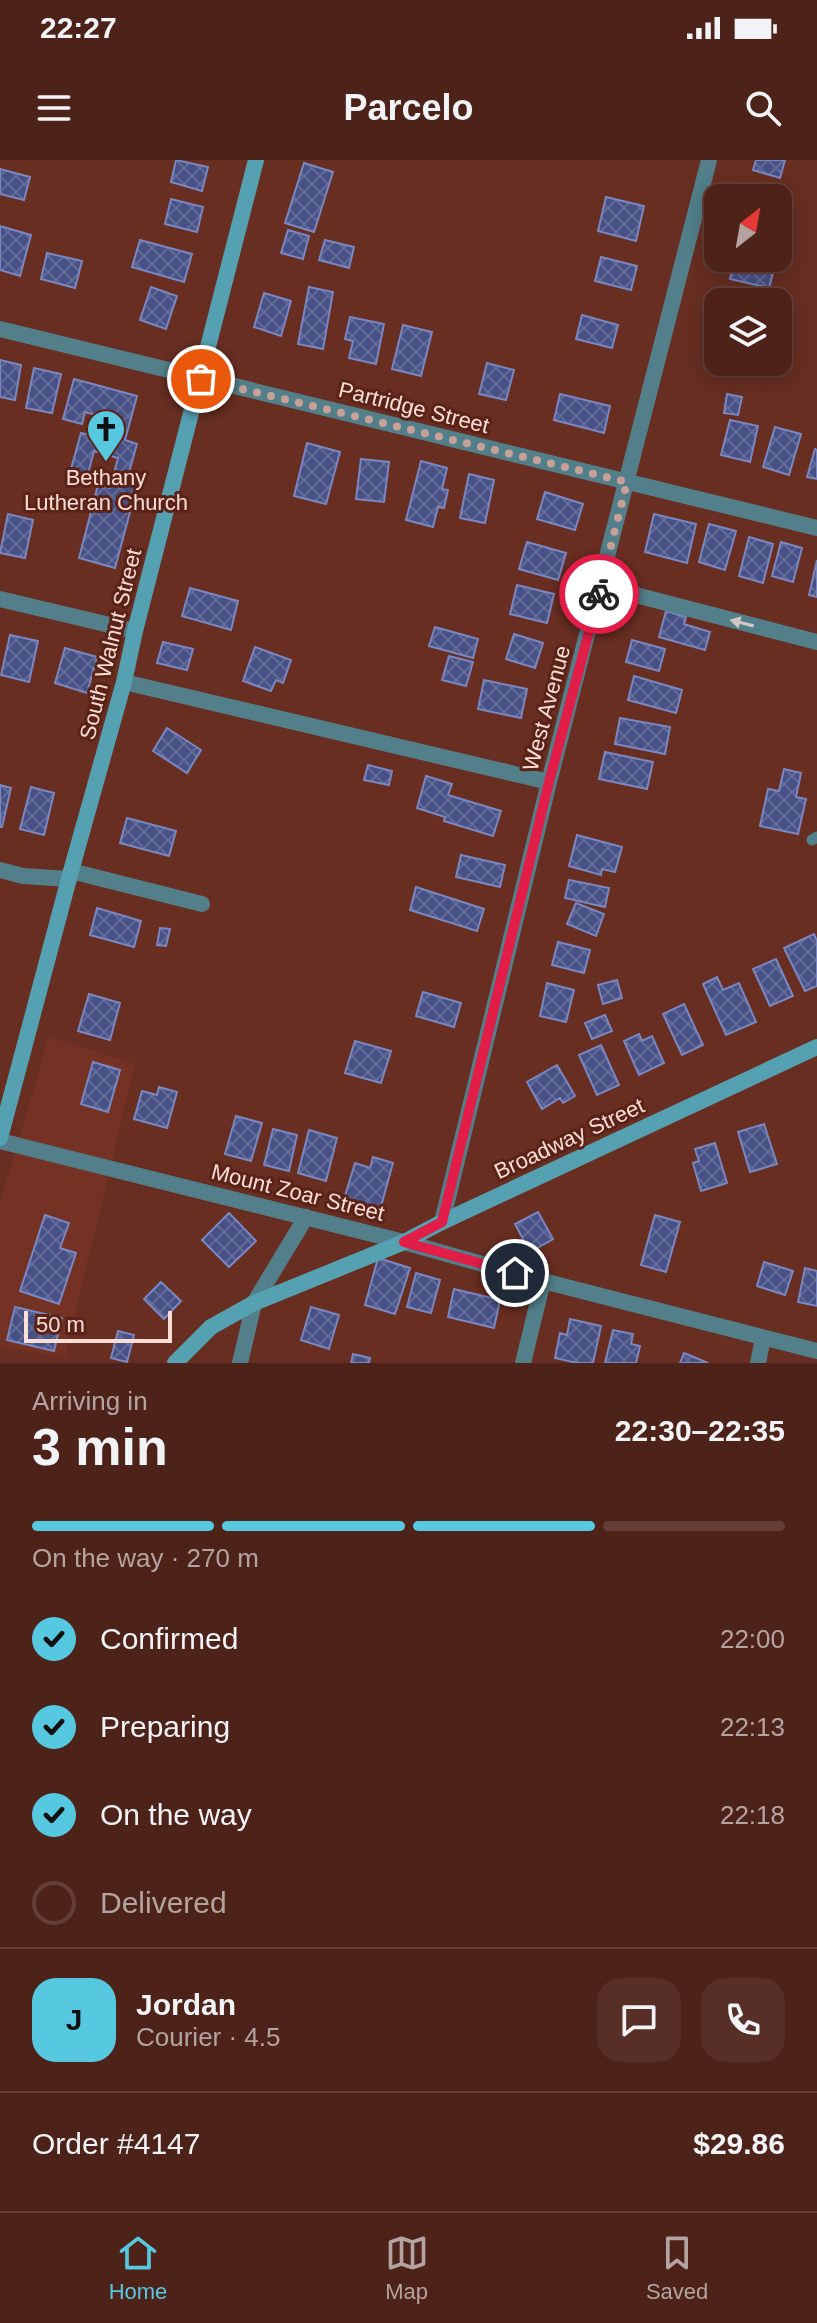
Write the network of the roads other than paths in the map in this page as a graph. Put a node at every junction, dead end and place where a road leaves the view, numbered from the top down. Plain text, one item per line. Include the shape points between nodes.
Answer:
1 (256, 160) edge
2 (709, 160) edge
3 (0, 329) edge
4 (201, 379) junction
5 (627, 482) junction
6 (817, 528) edge
7 (601, 586) junction
8 (0, 599) edge
9 (135, 631) junction
10 (817, 642) edge
11 (124, 682) junction
12 (549, 782) junction
13 (0, 870) edge
14 (70, 875) junction
15 (202, 904) dead end
16 (817, 1047) edge
17 (0, 1139) edge
18 (306, 1217) junction
19 (442, 1222) junction
20 (404, 1242) junction
21 (543, 1281) junction
22 (254, 1303) junction
23 (763, 1338) junction
24 (817, 1351) edge
25 (175, 1363) edge
26 (240, 1363) edge
27 (523, 1363) edge
28 (758, 1363) edge

1 - 4 street, South Walnut Street
2 - 5 street, West Avenue
3 - 4 street, Partridge Street
4 - 5 street, Partridge Street
4 - 9 street, South Walnut Street
5 - 6 street, Partridge Street
5 - 7 street, West Avenue
10 -> 7 street
7 - 12 street, West Avenue
8 - 9 street
9 - 11 street, South Walnut Street
11 - 12 street
11 - 14 street, South Walnut Street
12 - 19 street, West Avenue
13 - 14 street via 23,876
14 - 15 street
14 - 17 street, South Walnut Street
16 - 19 street, Broadway Street
17 - 18 street, Mount Zoar Street
18 - 20 street, Mount Zoar Street
18 - 22 street
19 - 20 street, Broadway Street
20 - 21 street, Mount Zoar Street
20 - 22 street, Broadway Street
21 - 23 street, Mount Zoar Street
21 - 27 street
22 - 25 street, Broadway Street via 211,1327
22 - 26 street
23 - 24 street, Mount Zoar Street
23 - 28 street

